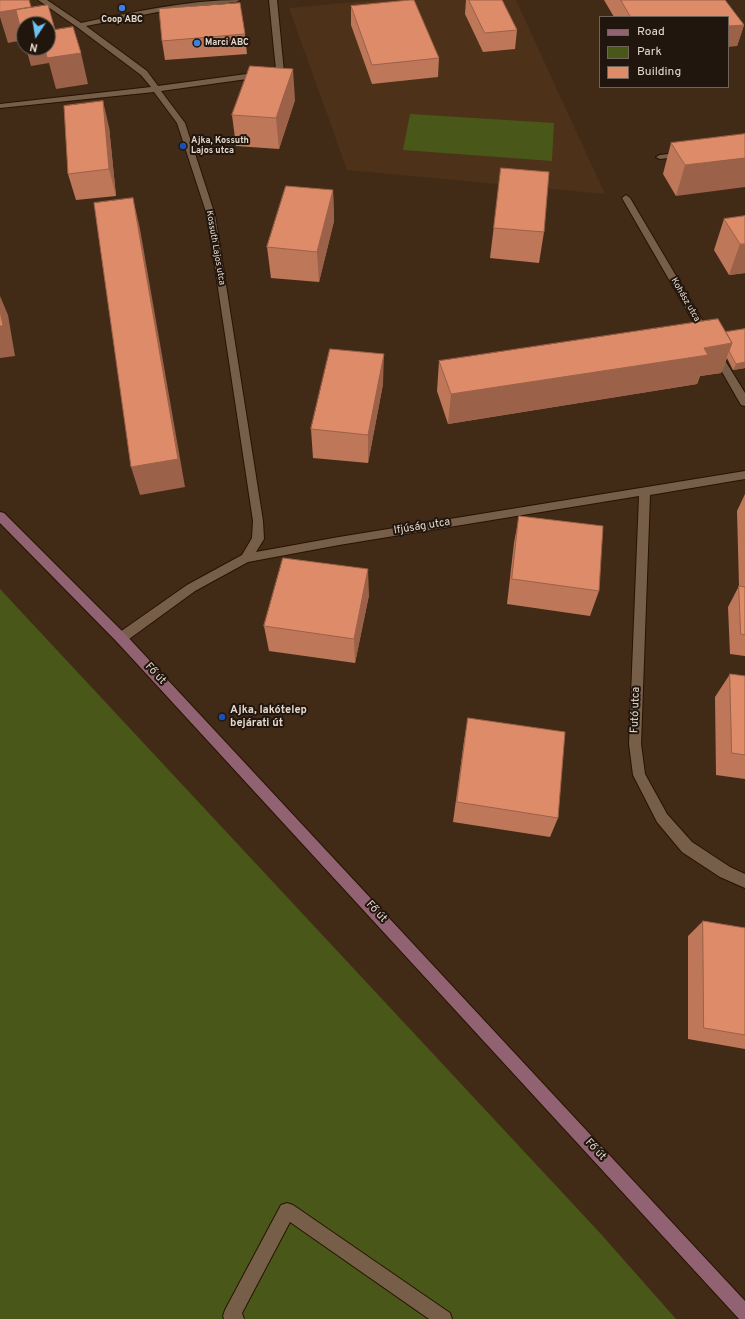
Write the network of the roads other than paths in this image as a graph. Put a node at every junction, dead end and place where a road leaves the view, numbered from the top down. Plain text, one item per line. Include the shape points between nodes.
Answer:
1 (42, 0) edge
2 (236, 0) edge
3 (273, 0) edge
4 (80, 25) junction
5 (156, 89) junction
6 (0, 106) edge
7 (691, 153) edge
8 (660, 157) dead end
9 (626, 198) dead end
10 (745, 402) edge
11 (745, 475) edge
12 (645, 491) junction
13 (0, 516) edge
14 (246, 558) junction
15 (121, 638) junction
16 (745, 881) edge
17 (743, 1313) edge
18 (236, 1319) edge
19 (444, 1319) edge

1 - 4 street, Kossuth Lajos utca
2 - 4 street via 173,7
3 - 5 street via 280,72
4 - 5 street, Kossuth Lajos utca via 144,73
5 - 6 street
5 - 14 street, Kossuth Lajos utca via 181,123 211,215 258,520 258,539
7 - 8 street
9 - 10 street, Kohász utca
11 - 12 street, Ifjúság utca
12 - 14 street, Ifjúság utca
12 - 16 street, Futó utca via 635,744 639,775 662,818 687,847 725,872
13 - 15 main road, Fő út
14 - 15 street, Ifjúság utca via 191,588
15 - 17 main road, Fő út
18 - 19 street via 231,1316 287,1211

